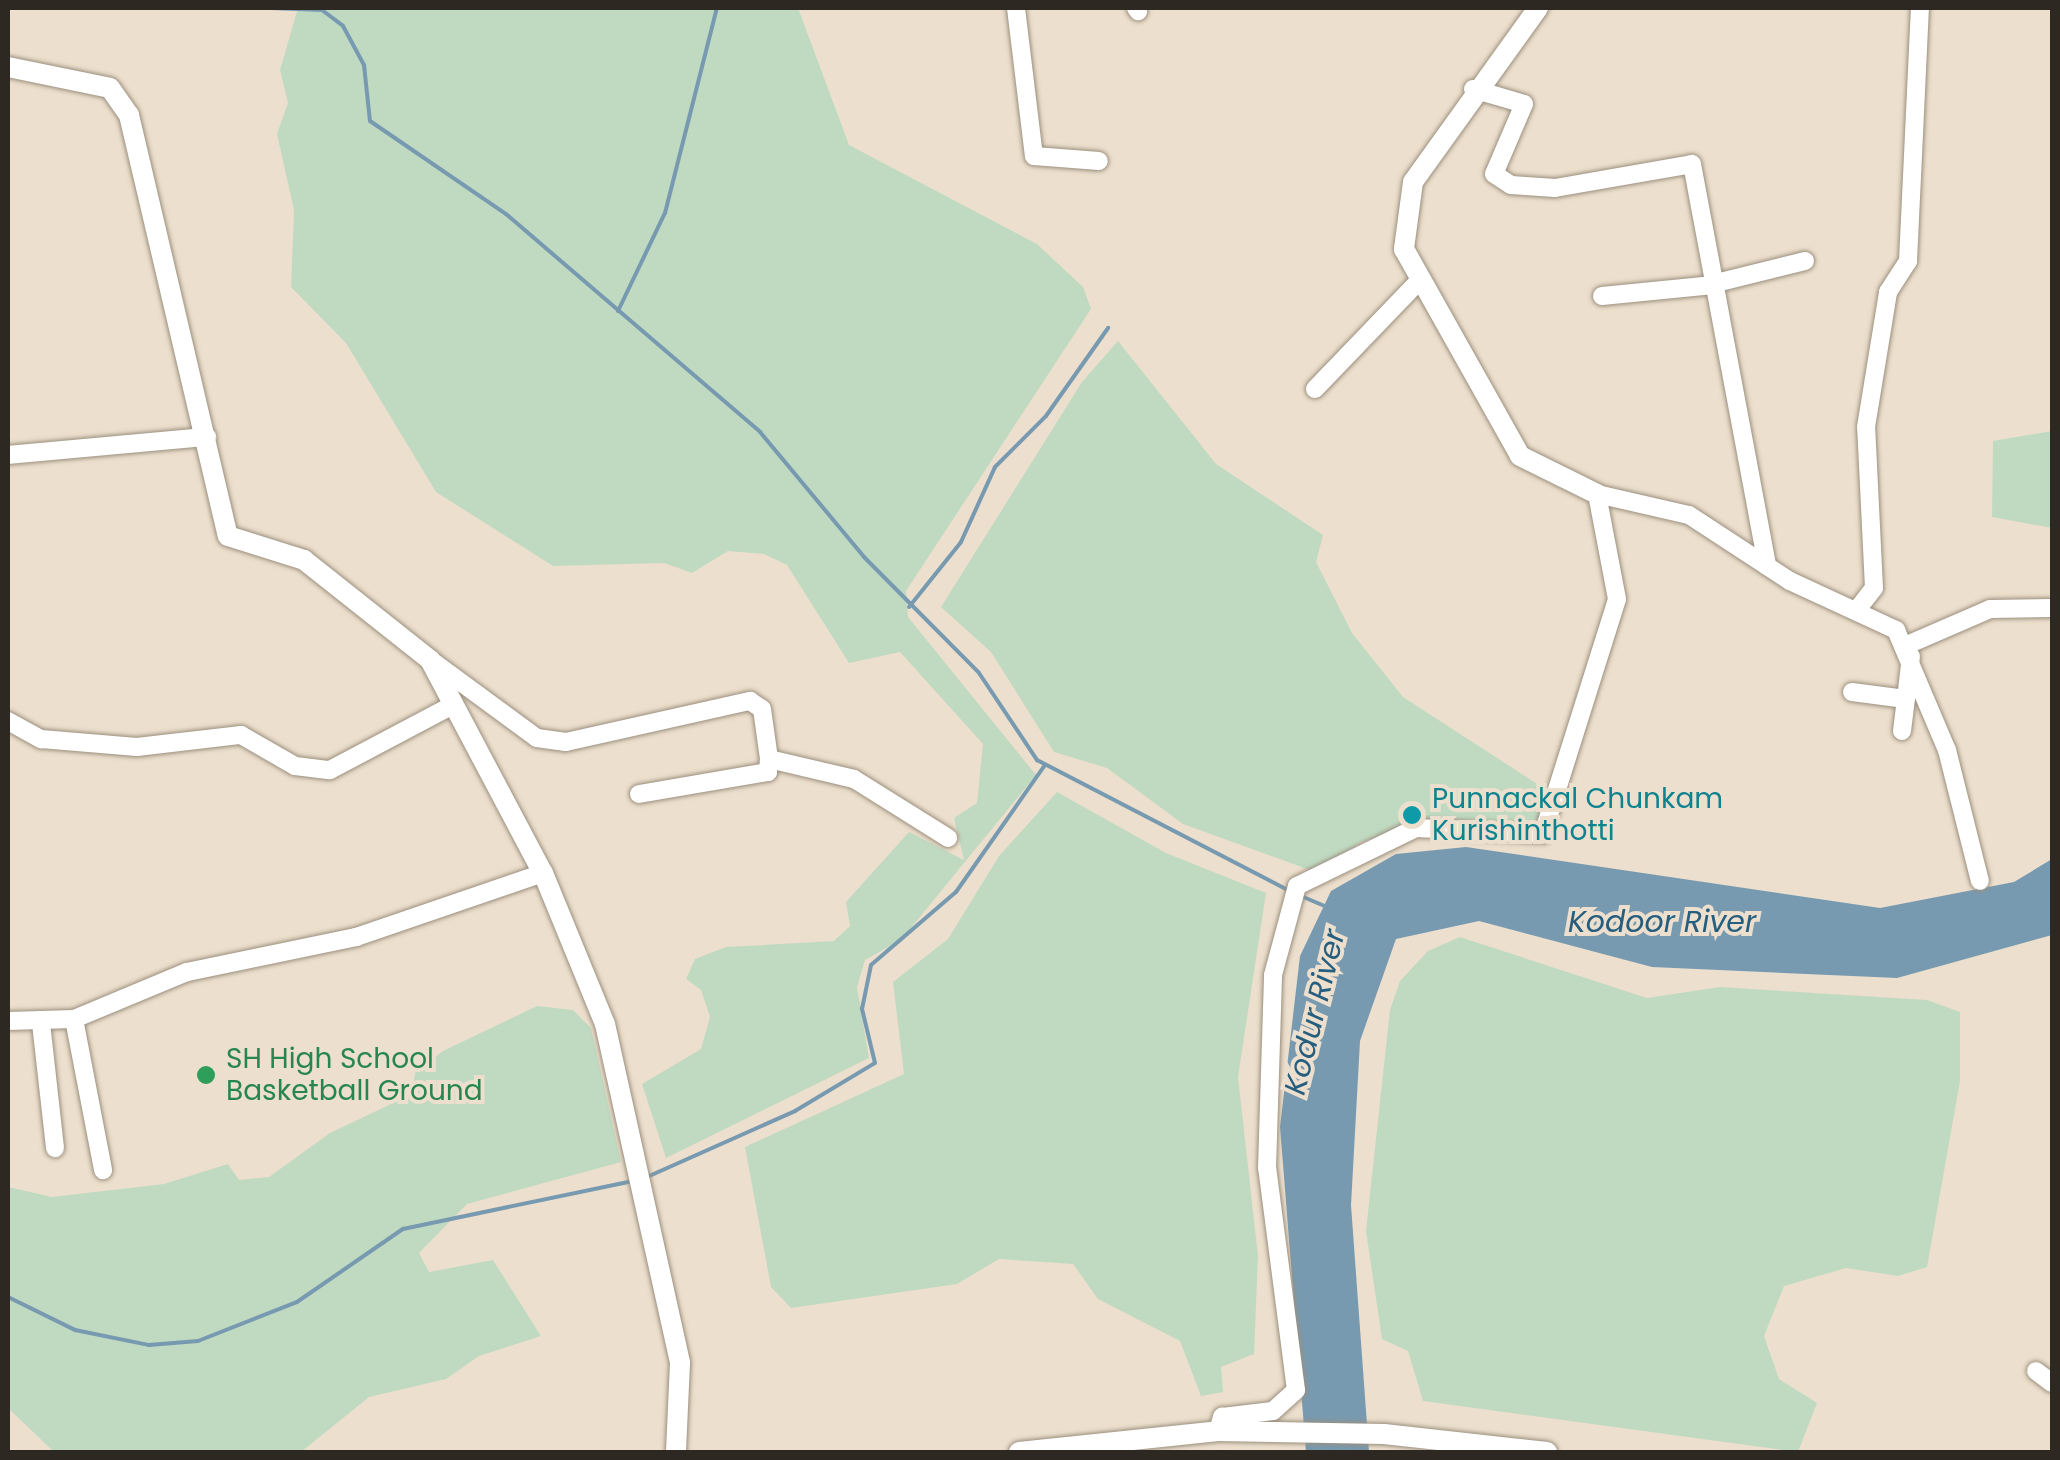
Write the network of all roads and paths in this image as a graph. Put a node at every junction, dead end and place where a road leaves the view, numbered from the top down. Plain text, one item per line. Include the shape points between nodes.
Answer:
1 (1016, 8) edge
2 (1538, 8) edge
3 (1920, 8) edge
4 (8, 66) edge
5 (1473, 90) junction
6 (1100, 161) dead end
7 (1805, 261) dead end
8 (1713, 283) junction
9 (1417, 284) junction
10 (1602, 296) dead end
11 (1315, 389) dead end
12 (206, 437) junction
13 (8, 455) edge
14 (1598, 494) junction
15 (1768, 566) junction
16 (2052, 608) edge
17 (1856, 611) junction
18 (1909, 650) junction
19 (430, 660) junction
20 (1852, 692) dead end
21 (1906, 700) junction
22 (453, 705) junction
23 (8, 721) edge
24 (1902, 731) dead end
25 (769, 759) junction
26 (639, 794) dead end
27 (948, 838) dead end
28 (543, 873) junction
29 (1980, 881) dead end
30 (74, 1019) junction
31 (8, 1021) edge
32 (41, 1023) junction
33 (55, 1148) dead end
34 (103, 1170) dead end
35 (2036, 1371) dead end
36 (2052, 1383) edge
37 (1218, 1432) junction
38 (676, 1452) edge
39 (1019, 1452) edge
40 (1546, 1452) edge

1 - 6 street via 1034,156
2 - 5 main road
3 - 17 street via 1908,261 1888,292 1866,427 1874,588
4 - 12 main road via 110,88 129,115
5 - 8 street via 1524,104 1494,174 1511,185 1555,188 1692,164
5 - 9 main road via 1413,182 1404,249
7 - 8 street
8 - 10 street
8 - 15 street
9 - 11 street
9 - 14 main road via 1520,456
12 - 13 street
12 - 19 main road via 228,536 304,560
14 - 15 street via 1690,515
14 - 37 street via 1617,599 1543,834 1416,828 1295,895 1273,976 1267,1168 1296,1390 1273,1411 1222,1417
15 - 17 street
16 - 18 street via 1990,610
17 - 18 street
18 - 21 street
18 - 29 street
19 - 22 main road
19 - 25 street via 537,738 566,742 750,701 762,709
20 - 21 street
21 - 24 street
22 - 23 street via 330,770 294,766 241,735 136,747 41,739
22 - 28 main road
25 - 26 street via 768,772
25 - 27 street via 854,780
28 - 30 street via 356,937 186,972
28 - 38 main road via 604,1024 640,1179 680,1363
30 - 32 street
30 - 34 street
31 - 32 street
32 - 33 street
35 - 36 street
37 - 39 main road
37 - 40 main road via 1384,1434

